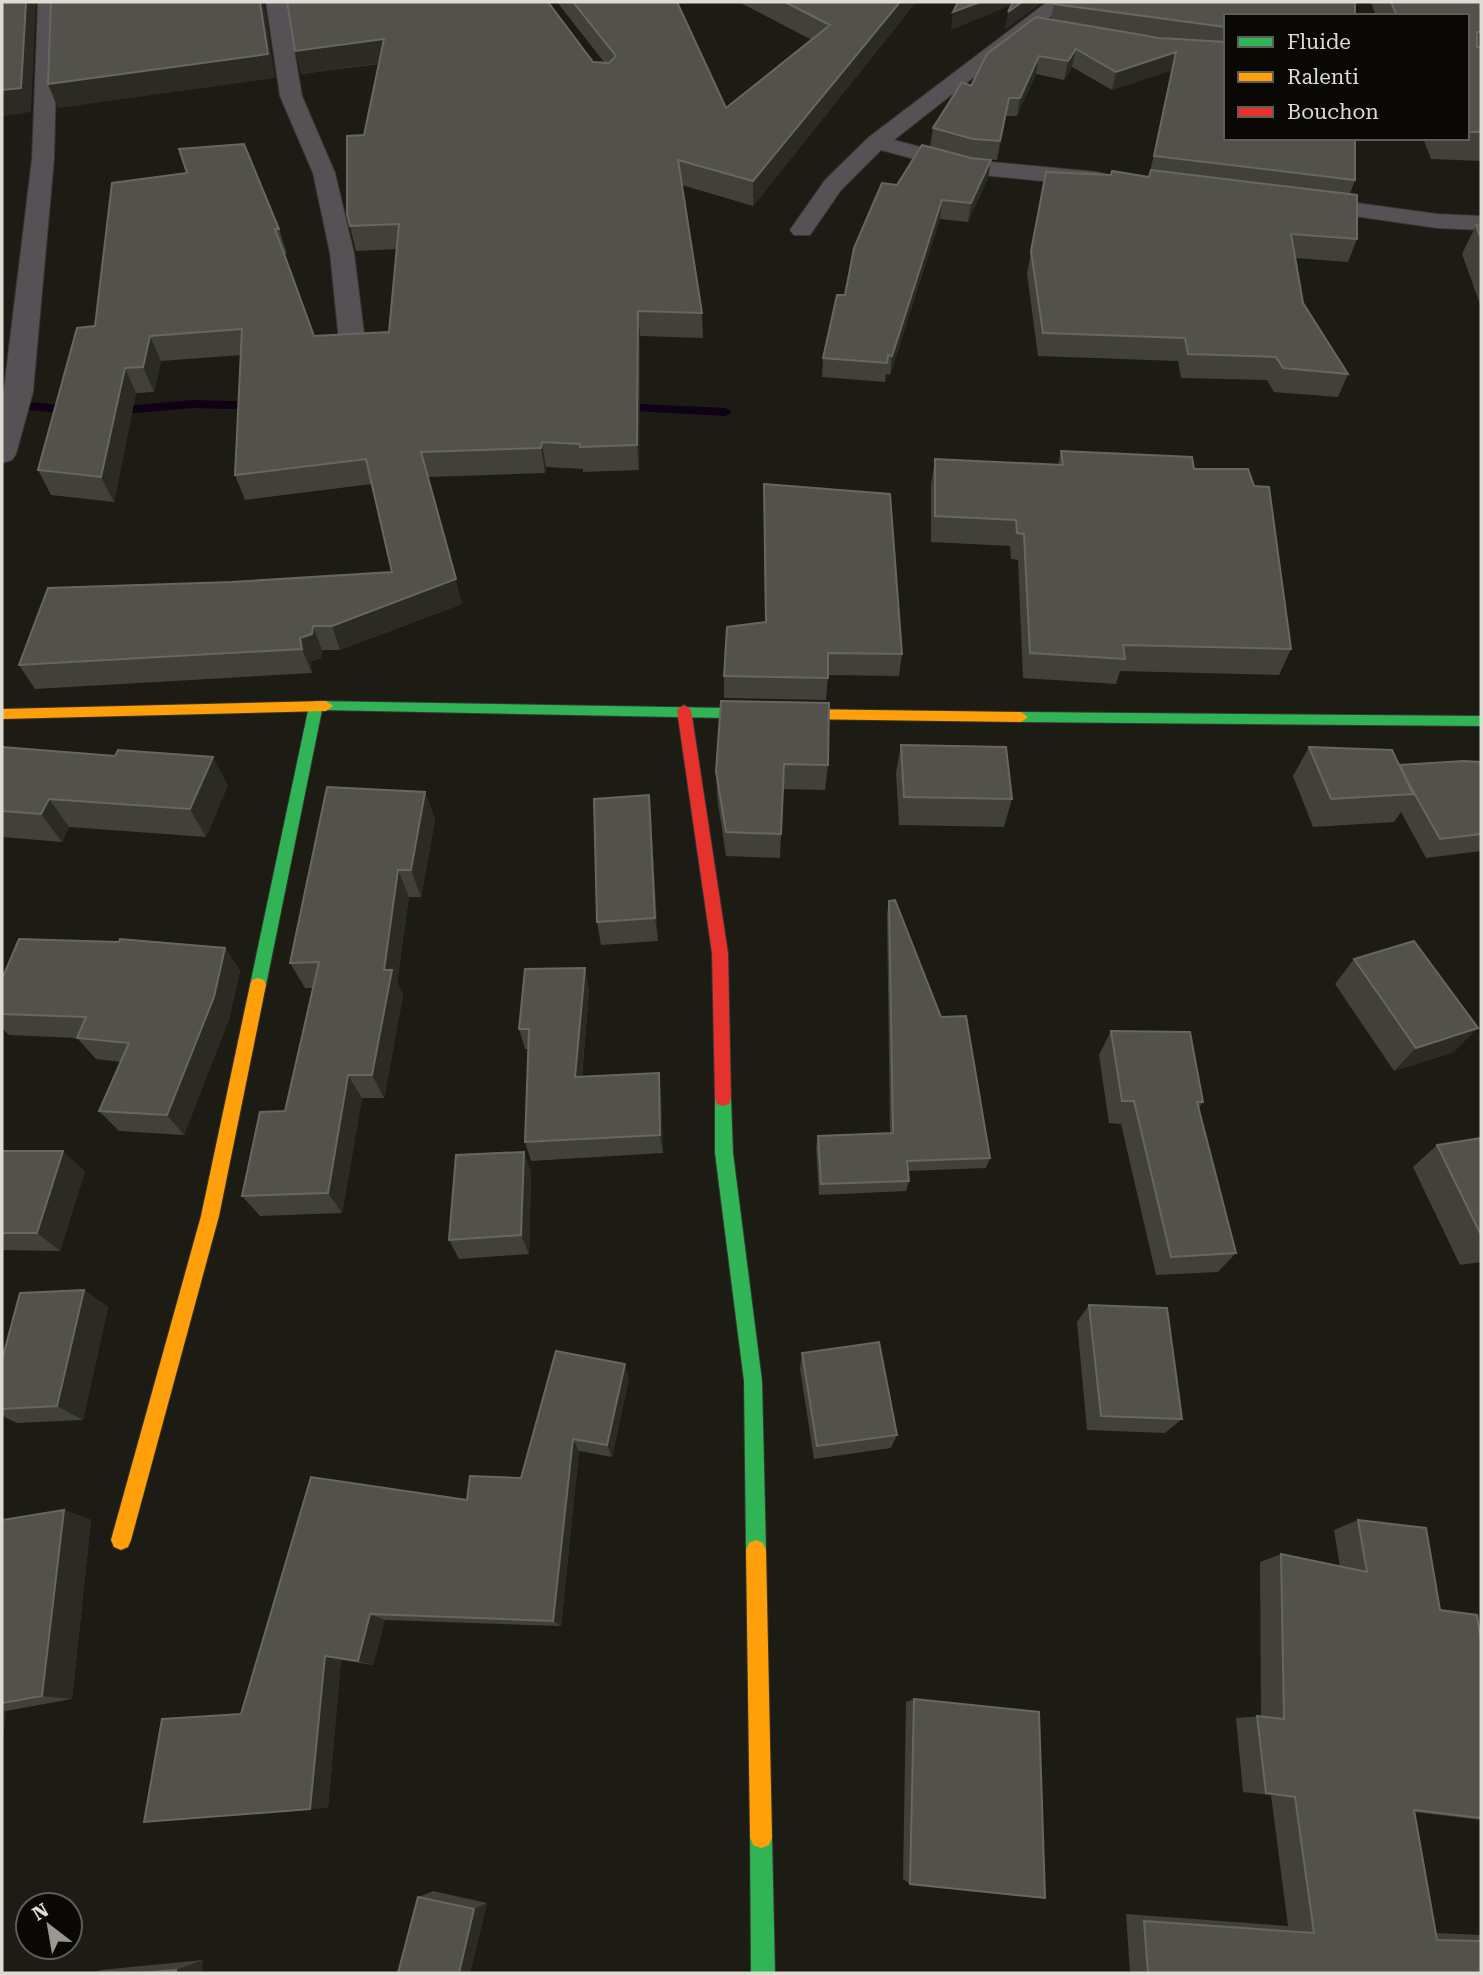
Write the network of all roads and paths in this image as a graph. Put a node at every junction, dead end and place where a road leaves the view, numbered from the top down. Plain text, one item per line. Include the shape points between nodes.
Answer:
1 (48, 2) edge
2 (276, 2) edge
3 (1059, 2) edge
4 (1030, 26) junction
5 (1055, 30) edge
6 (877, 142) junction
7 (1121, 181) edge
8 (1286, 200) edge
9 (1481, 223) edge
10 (802, 230) dead end
11 (352, 341) edge
12 (2, 454) edge
13 (316, 706) junction
14 (684, 710) junction
15 (2, 714) edge
16 (1481, 721) edge
17 (121, 1540) dead end
18 (763, 1973) edge

1 - 12 street via 43,159 16,404
2 - 11 street via 291,96 324,173 342,253
3 - 4 street
4 - 5 street
4 - 6 street
6 - 7 street via 969,167
6 - 10 street via 833,185
8 - 9 street
13 - 14 street
13 - 15 street
13 - 17 street via 210,1216
14 - 16 street
14 - 18 street via 720,953 724,1153 753,1381

